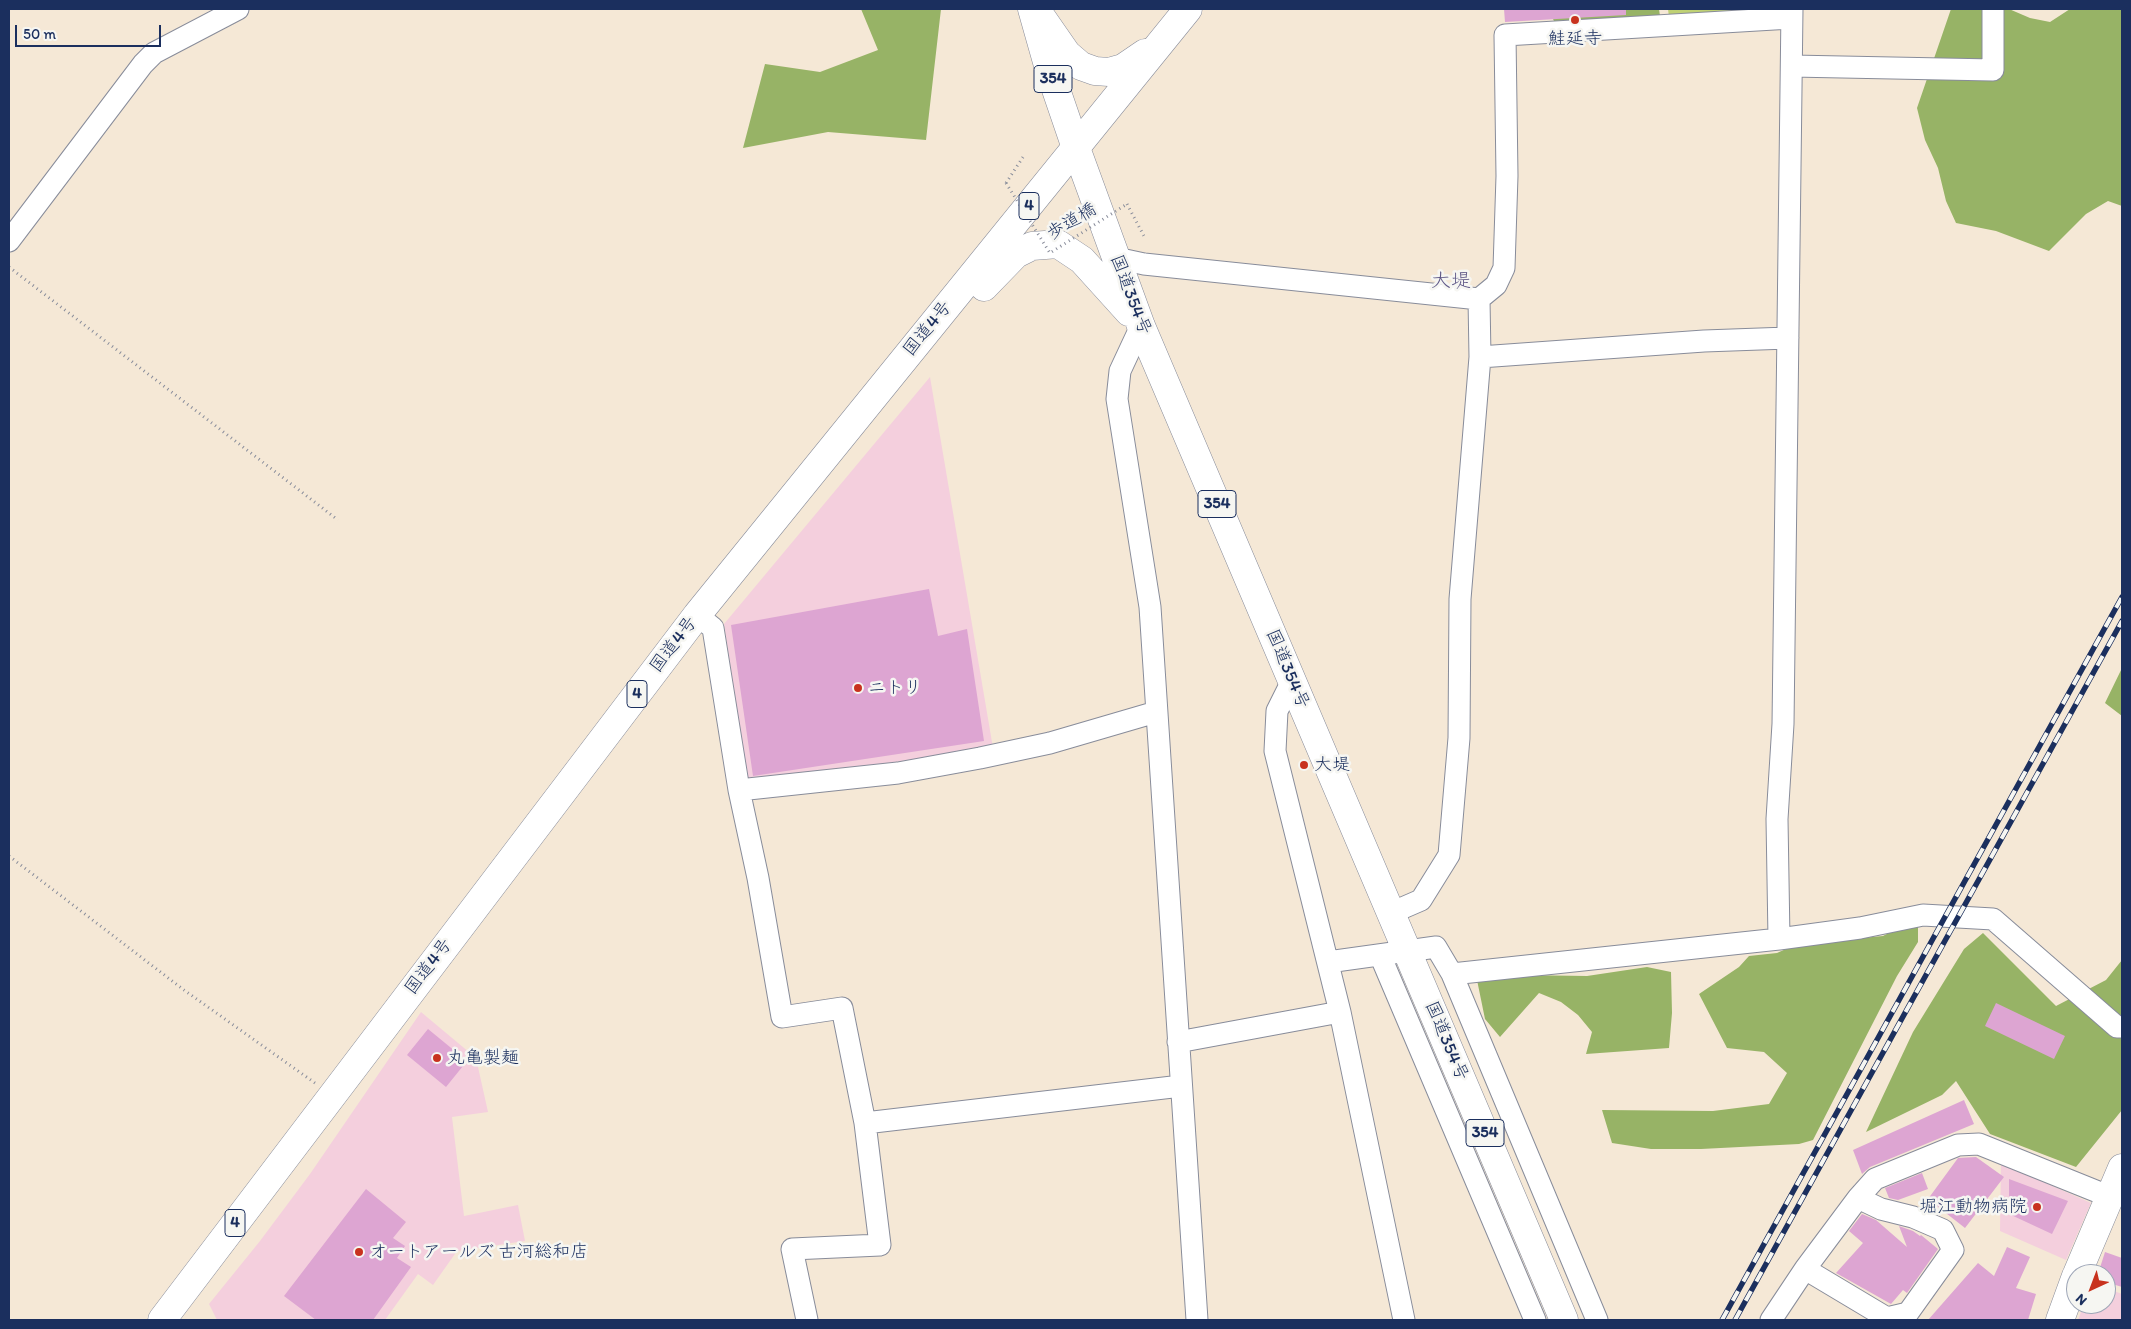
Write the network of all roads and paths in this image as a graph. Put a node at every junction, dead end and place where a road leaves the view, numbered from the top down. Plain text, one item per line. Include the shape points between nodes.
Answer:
1 (238, 9) edge
2 (1032, 9) edge
3 (1036, 9) edge
4 (1188, 9) edge
5 (1993, 9) edge
6 (1791, 13) edge
7 (1167, 35) junction
8 (1792, 66) junction
9 (1076, 148) junction
10 (1025, 154) dead end
11 (1145, 238) dead end
12 (9, 241) edge
13 (1116, 258) junction
14 (9, 267) edge
15 (1479, 299) junction
16 (1141, 326) junction
17 (922, 337) junction
18 (1788, 338) junction
19 (1480, 357) junction
20 (338, 520) dead end
21 (697, 615) junction
22 (1292, 682) junction
23 (1156, 712) junction
24 (739, 790) junction
25 (9, 856) edge
26 (1391, 913) junction
27 (1779, 939) junction
28 (1408, 951) junction
29 (1380, 955) junction
30 (1328, 962) junction
31 (1452, 974) junction
32 (1340, 1012) junction
33 (2122, 1026) edge
34 (1178, 1042) junction
35 (1181, 1086) junction
36 (331, 1096) junction
37 (865, 1123) junction
38 (2122, 1168) edge
39 (2108, 1196) junction
40 (1858, 1198) junction
41 (2080, 1264) edge
42 (1805, 1270) junction
43 (2066, 1303) edge
44 (1563, 1318) edge
45 (162, 1320) edge
46 (807, 1320) edge
47 (1197, 1320) edge
48 (1404, 1320) edge
49 (1535, 1320) edge
50 (1597, 1320) edge
51 (1771, 1320) edge
52 (2060, 1320) edge

1 - 12 street via 154,53 143,64
2 - 9 main road, 国道354号 / 354
3 - 7 main road via 1067,54 1081,66 1095,71 1123,68
4 - 7 main road, 国道4号 / 4
5 - 8 street via 1993,70
6 - 8 street
6 - 15 street via 1505,35 1507,176 1504,268 1496,286
7 - 9 main road, 国道4号 / 4
8 - 18 street
9 - 13 main road, 国道354号 / 354
9 - 17 main road, 国道4号 / 4
10 - 11 path, 歩道橋, bridge via 1006,183 1050,253 1127,204
13 - 15 street via 1144,264
13 - 16 main road, 国道354号 / 354
14 - 20 path
15 - 19 street
16 - 17 main road via 1082,260 1058,244 1044,243 1016,254 995,273 960,316
16 - 22 main road, 国道354号 / 354
16 - 23 street via 1120,371 1117,399 1150,607
17 - 21 main road, 国道4号 / 4
18 - 19 street
18 - 27 street via 1784,714 1777,819
19 - 26 street via 1460,599 1459,738 1449,855 1422,900
21 - 24 street via 713,628
21 - 36 main road, 国道4号 / 4
22 - 26 main road, 国道354号 / 354
22 - 30 street via 1277,711 1275,750
23 - 24 street via 1050,743 971,760 898,773
23 - 34 street
24 - 37 street via 782,1017 842,1008
25 - 36 path via 184,990 291,1063
26 - 28 main road, 国道354号 / 354
27 - 31 street
27 - 33 street via 1923,915 1993,919 2117,1027
28 - 29 street
28 - 31 street via 1436,947
28 - 44 main road, 国道354号 / 354
29 - 30 street
29 - 49 street
30 - 32 street
31 - 50 street
32 - 34 street
32 - 48 street
34 - 35 street
35 - 37 street
35 - 47 street
36 - 45 main road, 国道4号 / 4
37 - 46 street via 880,1245 792,1249
38 - 39 main road
39 - 40 street via 1979,1144 1958,1145 1875,1179
39 - 41 main road
40 - 42 street
40 - 42 street via 1943,1230 1953,1250 1908,1313 1887,1318
42 - 51 street
43 - 52 main road

